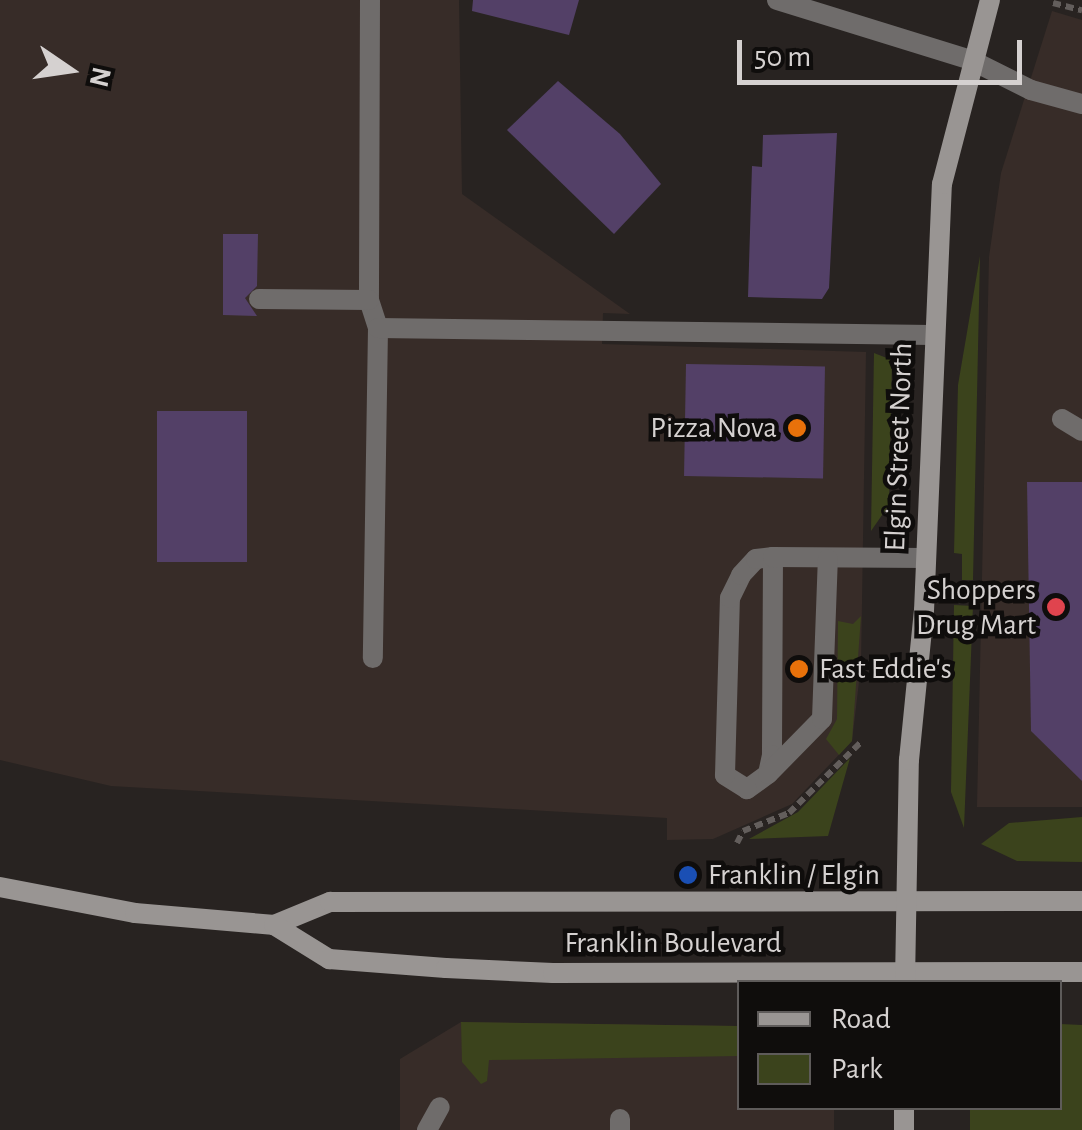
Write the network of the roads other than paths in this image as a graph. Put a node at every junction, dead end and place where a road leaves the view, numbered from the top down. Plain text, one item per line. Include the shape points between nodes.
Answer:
1 (370, 0) edge
2 (777, 0) edge
3 (990, 0) edge
4 (971, 60) junction
5 (1082, 104) edge
6 (259, 299) dead end
7 (369, 300) junction
8 (378, 328) junction
9 (932, 335) junction
10 (1062, 419) dead end
11 (1082, 431) edge
12 (774, 557) junction
13 (926, 558) junction
14 (828, 559) junction
15 (373, 658) dead end
16 (768, 774) junction
17 (0, 887) edge
18 (1082, 901) edge
19 (907, 902) junction
20 (274, 925) junction
21 (1082, 972) edge
22 (905, 977) edge
23 (440, 1108) dead end
24 (427, 1130) edge

1 - 7 street
2 - 4 street
3 - 4 main road, Elgin Street North
4 - 5 street via 1030,90
4 - 9 main road, Elgin Street North via 942,184
6 - 7 street
7 - 8 street
8 - 9 street
8 - 15 street
9 - 13 main road, Elgin Street North
10 - 11 street
12 - 14 street
12 - 16 street
12 - 16 street via 756,559 730,598 725,774 747,788
13 - 14 street
13 - 19 main road, Elgin Street North via 909,760
14 - 16 street via 822,720
17 - 20 main road, Franklin Boulevard via 136,913
18 - 19 main road, Franklin Boulevard
19 - 20 main road, Franklin Boulevard via 330,902
19 - 22 main road, Elgin Street North
20 - 22 main road, Franklin Boulevard via 328,959 554,973
21 - 22 main road, Franklin Boulevard
23 - 24 street

